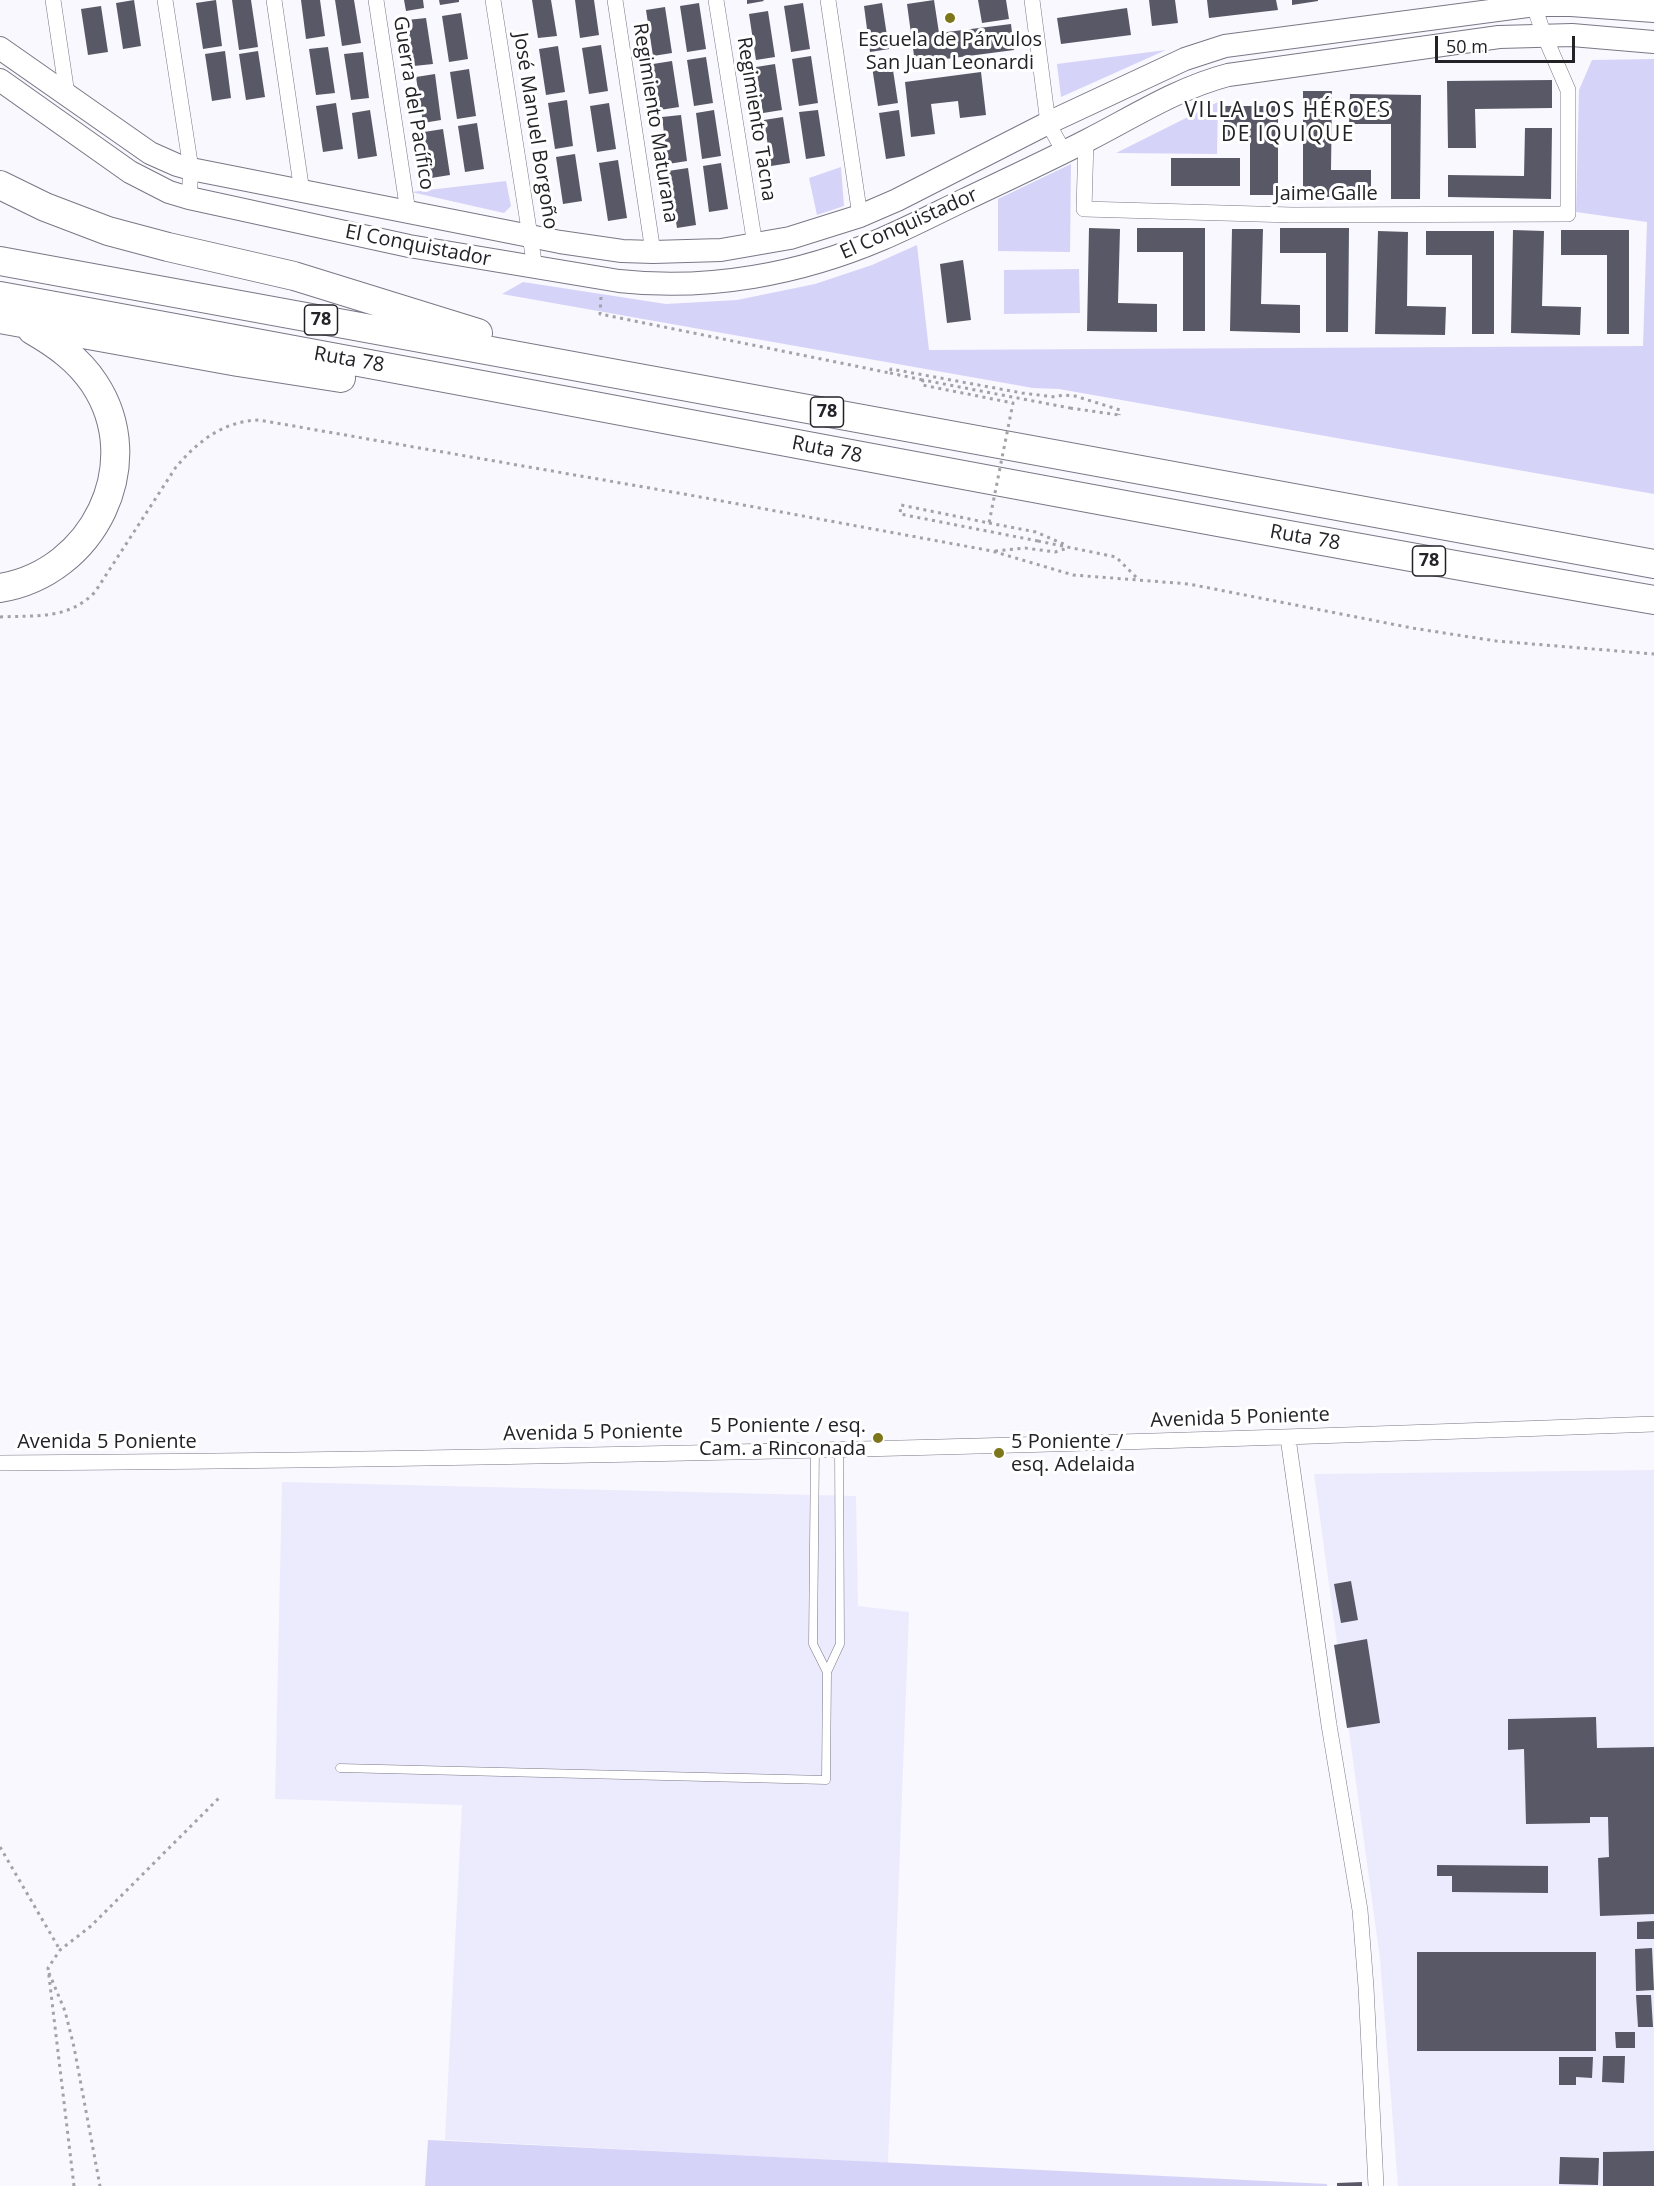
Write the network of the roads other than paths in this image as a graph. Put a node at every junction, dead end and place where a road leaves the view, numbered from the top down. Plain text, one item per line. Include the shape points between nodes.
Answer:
1 (53, 0) edge
2 (165, 0) edge
3 (274, 0) edge
4 (376, 0) edge
5 (493, 0) edge
6 (615, 0) edge
7 (716, 0) edge
8 (828, 0) edge
9 (1032, 0) edge
10 (1534, 3) edge
11 (1654, 11) edge
12 (1544, 35) junction
13 (1654, 42) edge
14 (0, 48) edge
15 (0, 80) edge
16 (67, 94) junction
17 (1048, 123) junction
18 (1086, 141) junction
19 (1064, 152) junction
20 (191, 169) junction
21 (0, 185) edge
22 (302, 192) junction
23 (189, 198) junction
24 (408, 212) junction
25 (860, 216) junction
26 (530, 236) junction
27 (754, 245) junction
28 (653, 252) junction
29 (0, 261) edge
30 (535, 268) junction
31 (3, 312) edge
32 (642, 379) junction
33 (1654, 564) edge
34 (0, 588) edge
35 (1654, 600) edge
36 (1654, 1424) edge
37 (1288, 1438) junction
38 (838, 1448) junction
39 (814, 1449) junction
40 (0, 1464) edge
41 (827, 1672) junction
42 (340, 1768) dead end
43 (1376, 2186) edge

1 - 16 street
2 - 20 street
3 - 22 street
4 - 24 street, Guerra del Pacífico
5 - 26 street, José Manuel Borgoño
6 - 28 street, Regimiento Maturana
7 - 27 street, Regimiento Tacna
8 - 25 street
9 - 17 street
10 - 11 main road, El Conquistador
10 - 12 street
10 - 17 main road, El Conquistador via 1225,46 1185,59
12 - 13 main road, El Conquistador
12 - 18 main road, El Conquistador via 1499,37 1228,75 1187,89
12 - 18 street, Jaime Galle via 1568,90 1568,214 1292,215 1084,209
14 - 16 main road, El Conquistador
15 - 23 main road, El Conquistador via 130,172
16 - 20 main road, El Conquistador via 150,153
17 - 19 street
17 - 25 main road, El Conquistador
18 - 19 main road, El Conquistador
19 - 30 main road, El Conquistador via 882,239 830,259 769,274 716,282 648,285
20 - 22 main road, El Conquistador
20 - 23 street
21 - 32 highway via 108,231 294,276
22 - 24 main road, El Conquistador
23 - 30 main road, El Conquistador via 409,246
24 - 26 main road, El Conquistador
25 - 27 main road, El Conquistador
26 - 28 main road, El Conquistador via 591,247
26 - 30 street, José Manuel Borgoño
27 - 28 main road, El Conquistador
29 - 32 highway, Ruta 78 / 78
31 - 34 highway via 51,342 81,366 95,384 107,409 114,457 104,507 80,546 38,576
31 - 35 highway, Ruta 78 / 78 via 238,362 469,394 561,399 1008,485
32 - 33 highway, Ruta 78 / 78
36 - 37 street, Avenida 5 Poniente
37 - 38 street, Avenida 5 Poniente
37 - 43 street via 1360,1911
38 - 39 street, Avenida 5 Poniente
38 - 41 lane via 840,1644
39 - 40 street, Avenida 5 Poniente
39 - 41 lane via 813,1644
41 - 42 lane via 826,1780

